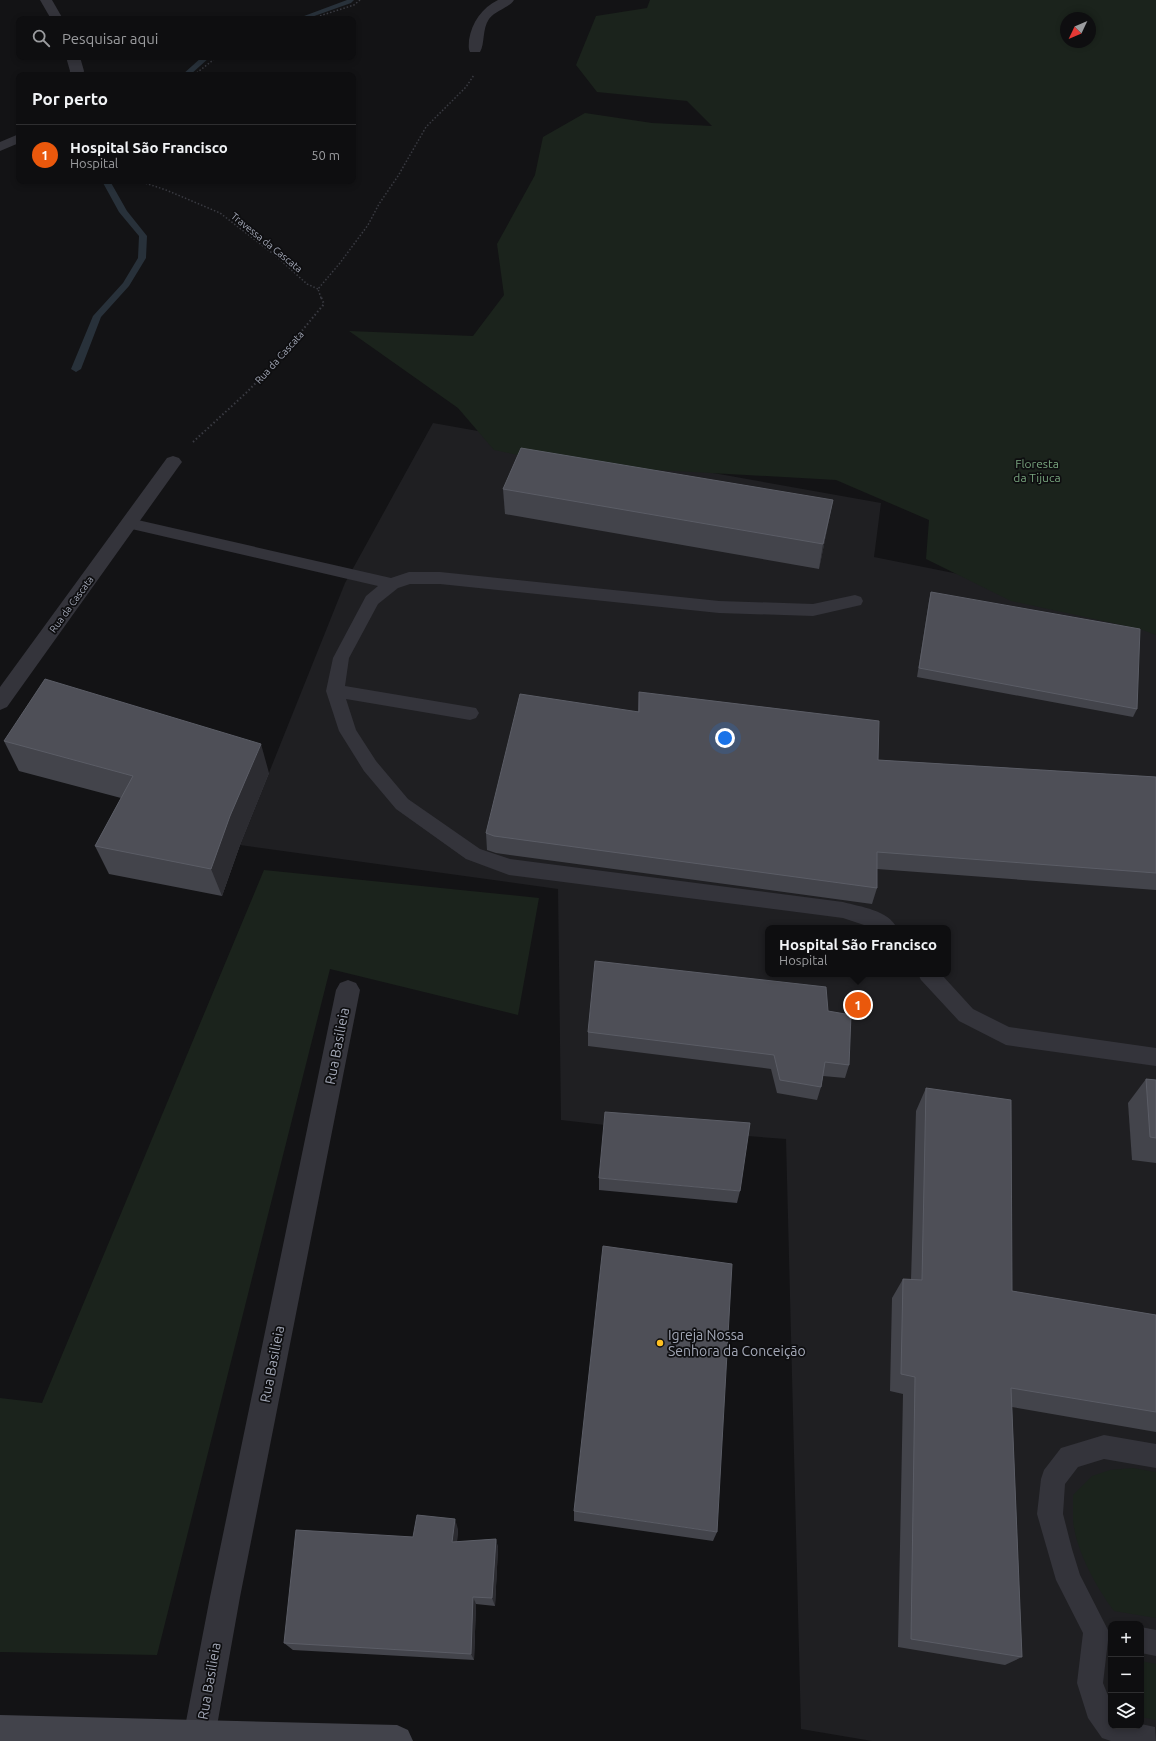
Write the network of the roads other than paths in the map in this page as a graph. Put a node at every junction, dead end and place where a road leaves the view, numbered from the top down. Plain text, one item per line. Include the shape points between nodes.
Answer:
1 (46, 0) edge
2 (508, 0) edge
3 (55, 16) edge
4 (475, 49) road end
5 (75, 60) edge
6 (77, 72) edge
7 (16, 139) edge
8 (0, 147) edge
9 (173, 462) road end
10 (129, 523) junction
11 (392, 584) junction
12 (855, 601) dead end
13 (335, 691) junction
14 (0, 702) edge
15 (470, 713) dead end
16 (884, 925) edge
17 (931, 977) edge
18 (348, 990) dead end
19 (1156, 1057) edge
20 (1156, 1456) edge
21 (1104, 1633) edge
22 (1144, 1640) edge
23 (1156, 1642) edge
24 (0, 1731) edge
25 (199, 1737) junction
26 (398, 1741) edge
27 (1156, 1741) edge

1 - 3 street
2 - 4 street via 490,10 484,17 478,26
5 - 6 street
7 - 8 street
9 - 10 street, Rua da Cascata
10 - 11 lane
10 - 14 street, Rua da Cascata
11 - 12 lane via 409,578 440,578 719,607 813,610
11 - 13 lane via 372,600 360,622 341,658
13 - 15 lane
13 - 16 lane via 348,731 370,766 402,804 473,854 509,867 843,910 879,921
17 - 19 lane via 966,1015 1006,1036
18 - 25 street, Rua Basilieia via 226,1589
20 - 21 lane via 1104,1447 1070,1457 1053,1479 1050,1514 1069,1580
21 - 27 lane via 1092,1657 1090,1683 1098,1708 1112,1728
22 - 23 lane
24 - 25 main road
25 - 26 main road

